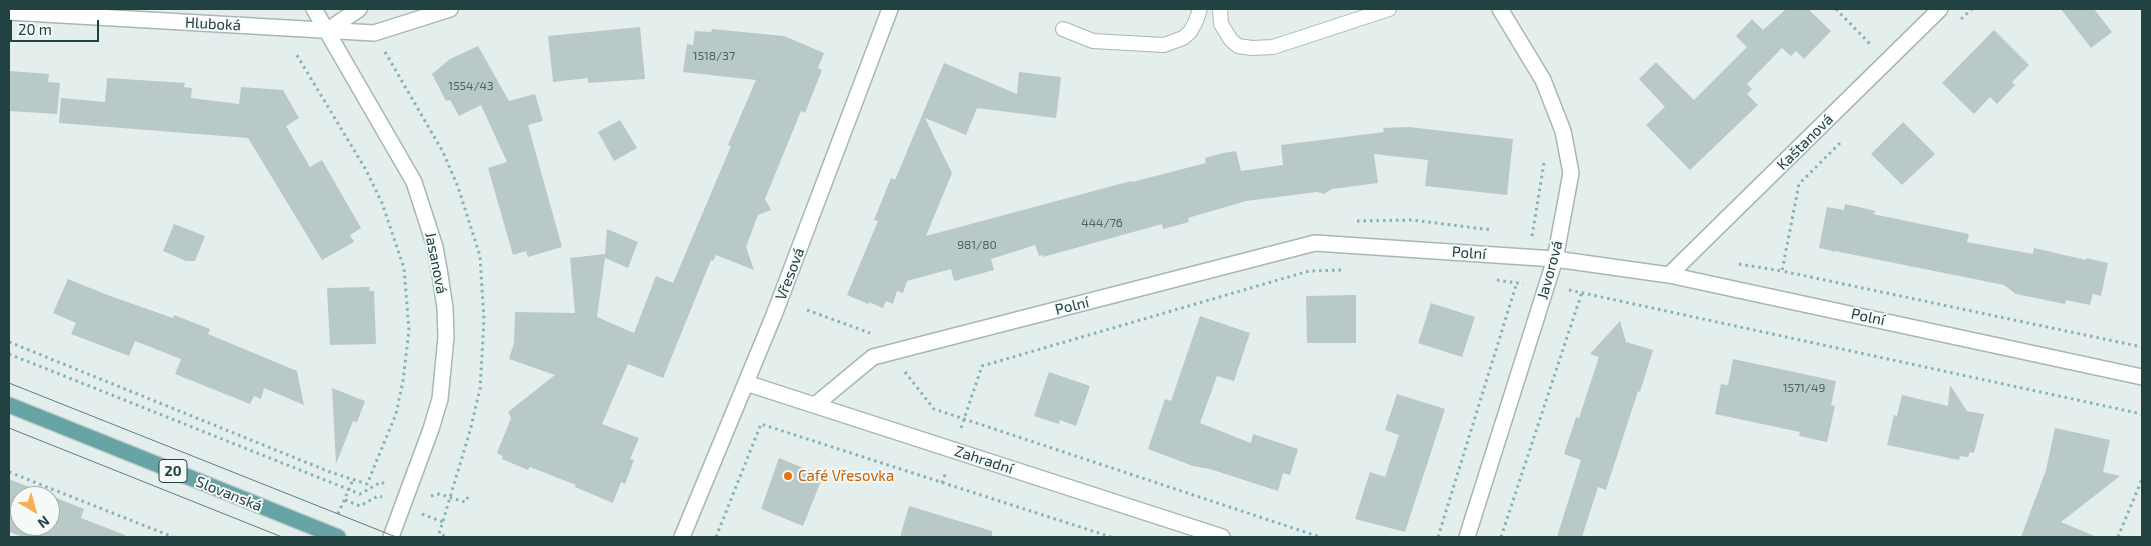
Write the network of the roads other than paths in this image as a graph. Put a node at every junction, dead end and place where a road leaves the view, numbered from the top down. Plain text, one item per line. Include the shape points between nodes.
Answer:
1 (314, 9) edge
2 (359, 9) edge
3 (450, 9) edge
4 (890, 9) edge
5 (1200, 9) edge
6 (1220, 9) edge
7 (1390, 9) edge
8 (1500, 9) edge
9 (1940, 9) edge
10 (9, 12) edge
11 (1063, 29) dead end
12 (328, 30) junction
13 (1555, 259) junction
14 (1670, 275) junction
15 (2142, 377) edge
16 (746, 382) junction
17 (9, 405) edge
18 (815, 405) junction
19 (334, 536) edge
20 (391, 537) edge
21 (682, 537) edge
22 (1222, 537) edge
23 (1467, 537) edge

1 - 12 street, Jasanová
2 - 12 street
3 - 12 street, Hluboká via 374,33
4 - 16 street, Vřesová
5 - 11 lane via 1190,32 1164,44 1093,41
6 - 7 lane via 1221,24 1231,40 1238,46 1252,48 1273,47
8 - 13 street, Javorová via 1542,80 1563,130 1571,173
9 - 14 street, Kaštanová
10 - 12 street, Hluboká
12 - 20 street, Jasanová via 414,182 436,247 445,308 440,399
13 - 14 street, Polní
13 - 18 street, Polní via 1315,243 873,357
13 - 23 street, Javorová
14 - 15 street, Polní
16 - 18 street, Zahradní
16 - 21 street, Vřesová
17 - 19 main road, Slovanská / 20
18 - 22 street, Zahradní

